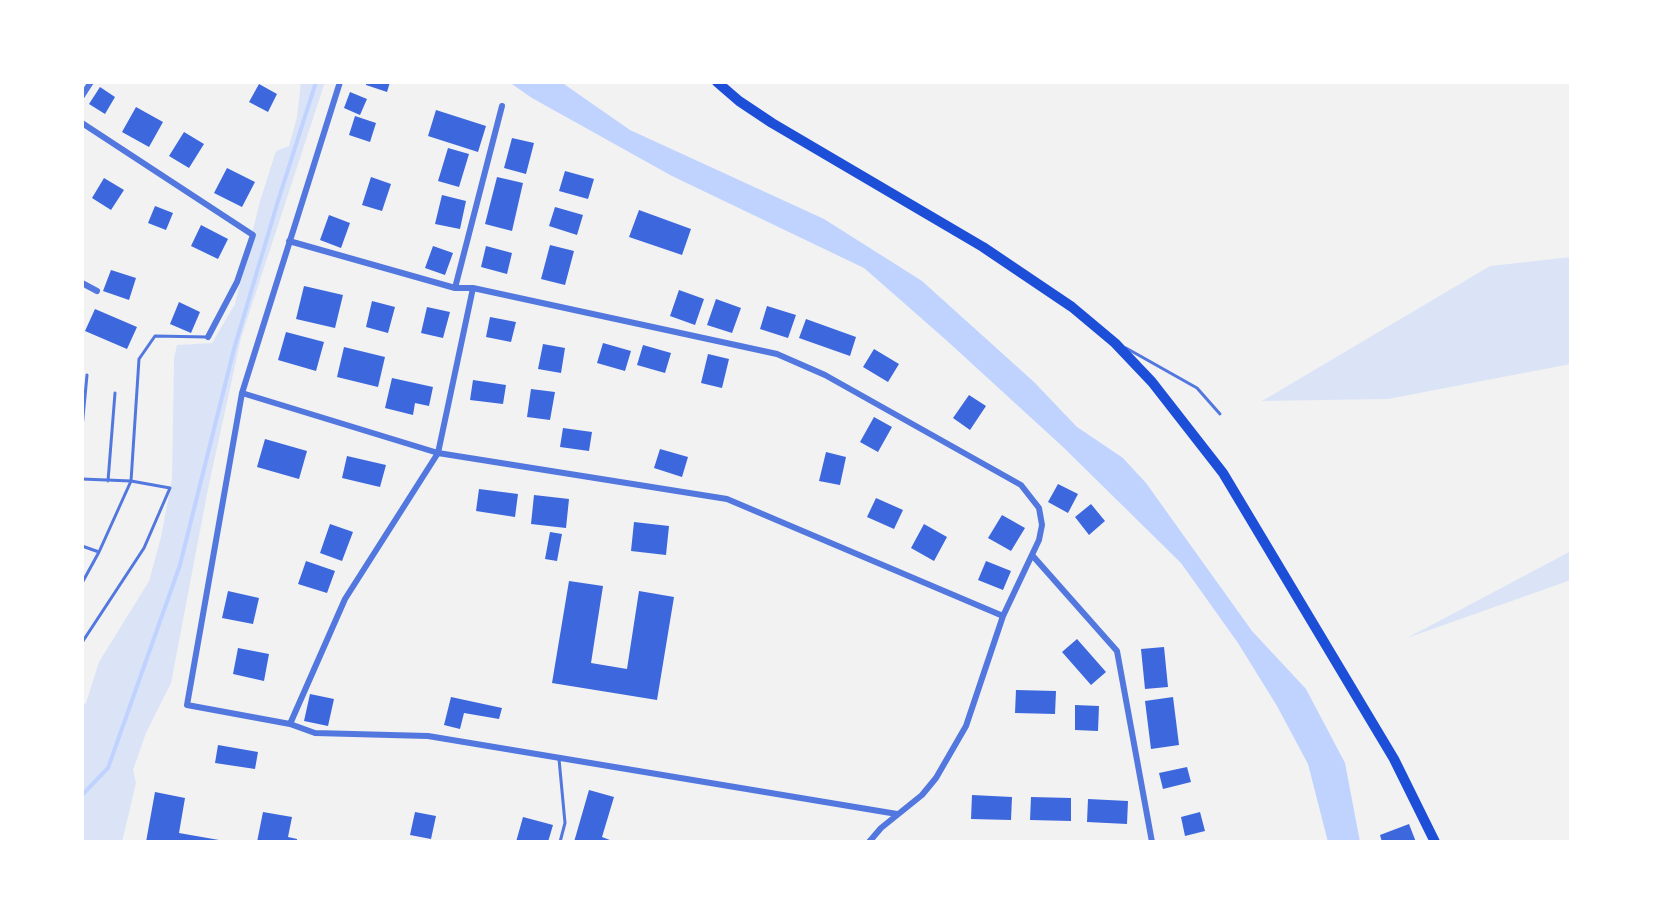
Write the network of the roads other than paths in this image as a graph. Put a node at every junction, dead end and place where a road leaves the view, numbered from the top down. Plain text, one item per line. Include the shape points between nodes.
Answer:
1 (91, 82) edge
2 (340, 82) edge
3 (717, 82) edge
4 (82, 96) edge
5 (502, 106) dead end
6 (82, 123) edge
7 (289, 241) junction
8 (82, 283) edge
9 (455, 288) junction
10 (473, 288) junction
11 (97, 291) dead end
12 (208, 337) joint
13 (1115, 343) junction
14 (87, 375) dead end
15 (115, 393) dead end
16 (242, 393) junction
17 (1220, 414) dead end
18 (82, 428) edge
19 (438, 453) junction
20 (82, 479) edge
21 (108, 481) junction
22 (131, 481) junction
23 (82, 546) edge
24 (99, 552) junction
25 (1032, 555) junction
26 (82, 583) edge
27 (1003, 616) junction
28 (83, 641) edge
29 (290, 724) junction
30 (559, 759) junction
31 (897, 814) junction
32 (560, 842) edge
33 (869, 842) edge
34 (1152, 842) edge
35 (1435, 842) edge

1 - 4 street
2 - 7 street
3 - 13 main road via 772,123 983,247
5 - 9 street
6 - 12 street via 253,235 237,282
7 - 9 street
7 - 16 street
8 - 11 street
9 - 10 street
10 - 19 street
10 - 25 street via 777,354 814,370 1021,485 1039,508 1042,525
12 - 22 lane via 155,336 139,359
13 - 17 lane via 1197,388
13 - 35 main road via 1223,473 1394,759
14 - 18 lane
15 - 21 lane
16 - 19 street
16 - 29 street via 187,705
19 - 27 street via 727,499
19 - 29 street via 345,599
20 - 21 lane
21 - 22 lane
22 - 24 lane
22 - 28 lane via 170,488 144,548
23 - 24 lane
24 - 26 lane
25 - 27 street
25 - 34 street via 1117,651
27 - 31 street via 966,726 936,778
29 - 30 street via 315,733 428,736
30 - 31 street
30 - 32 lane via 565,823
31 - 33 street

